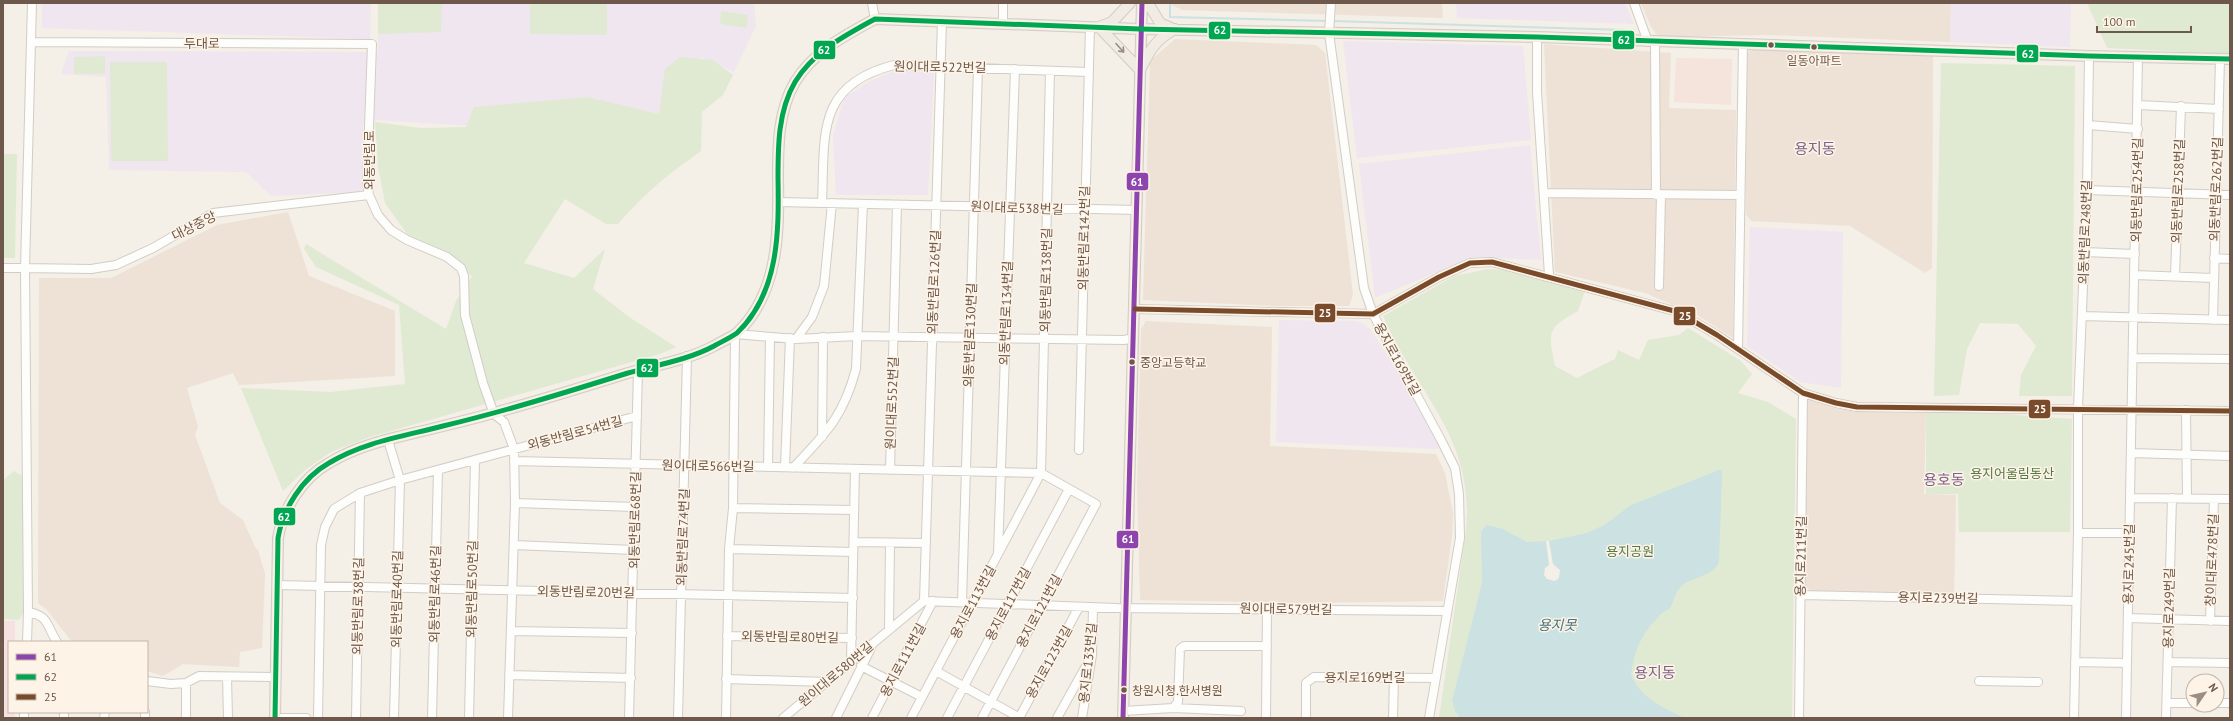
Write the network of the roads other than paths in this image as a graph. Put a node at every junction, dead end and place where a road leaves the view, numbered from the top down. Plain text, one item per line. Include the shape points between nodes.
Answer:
1 (32, 3) edge
2 (872, 3) edge
3 (1003, 3) edge
4 (1130, 3) edge
5 (1142, 3) edge
6 (1148, 3) edge
7 (1331, 3) edge
8 (1634, 3) edge
9 (874, 19) junction
10 (942, 21) junction
11 (1003, 24) junction
12 (1094, 27) junction
13 (1140, 29) junction
14 (1175, 29) junction
15 (1329, 30) junction
16 (1537, 37) junction
17 (31, 42) junction
18 (1652, 42) junction
19 (372, 44) joint
20 (1743, 44) junction
21 (2089, 56) junction
22 (2138, 58) junction
23 (2225, 59) edge
24 (940, 66) junction
25 (978, 68) junction
26 (1015, 69) junction
27 (1140, 70) junction
28 (1050, 71) junction
29 (1088, 72) junction
30 (2138, 105) junction
31 (2181, 106) junction
32 (2218, 109) junction
33 (2088, 125) junction
34 (2138, 129) junction
35 (2087, 190) junction
36 (2137, 192) junction
37 (2178, 192) junction
38 (1544, 193) junction
39 (368, 195) junction
40 (1658, 195) junction
41 (2215, 195) junction
42 (2230, 195) edge
43 (1740, 196) junction
44 (778, 202) junction
45 (822, 203) junction
46 (832, 203) junction
47 (862, 204) junction
48 (897, 205) junction
49 (936, 206) junction
50 (973, 207) junction
51 (1010, 208) junction
52 (1047, 209) junction
53 (1085, 210) junction
54 (1137, 210) junction
55 (2085, 252) junction
56 (2135, 254) junction
57 (2214, 258) junction
58 (2230, 259) edge
59 (3, 268) edge
60 (25, 268) junction
61 (1549, 275) junction
62 (2135, 275) junction
63 (2175, 276) junction
64 (2213, 278) junction
65 (1659, 286) dead end
66 (1135, 309) junction
67 (1372, 314) junction
68 (2082, 316) junction
69 (2134, 318) junction
70 (2213, 320) junction
71 (2230, 320) edge
72 (735, 334) junction
73 (857, 336) junction
74 (894, 336) junction
75 (770, 337) junction
76 (823, 337) junction
77 (932, 337) junction
78 (970, 338) junction
79 (1005, 338) junction
80 (1134, 338) junction
81 (793, 339) junction
82 (1044, 339) junction
83 (1082, 339) junction
84 (1738, 349) junction
85 (687, 356) junction
86 (2133, 358) junction
87 (2230, 359) edge
88 (638, 370) junction
89 (1803, 393) junction
90 (2078, 408) junction
91 (2132, 410) junction
92 (2186, 410) junction
93 (2230, 411) edge
94 (494, 414) junction
95 (637, 416) junction
96 (822, 436) junction
97 (388, 440) junction
98 (514, 449) junction
99 (1079, 450) dead end
100 (2131, 453) junction
101 (2186, 455) junction
102 (2230, 456) edge
103 (475, 460) junction
104 (514, 461) junction
105 (636, 464) junction
106 (684, 465) junction
107 (733, 465) junction
108 (768, 467) junction
109 (789, 468) junction
110 (855, 469) junction
111 (438, 470) junction
112 (890, 470) junction
113 (928, 471) junction
114 (966, 472) junction
115 (1000, 472) junction
116 (1041, 473) junction
117 (400, 480) junction
118 (1034, 487) joint
119 (1069, 489) junction
120 (360, 494) junction
121 (2130, 498) junction
122 (2172, 498) junction
123 (2187, 499) junction
124 (2214, 499) junction
125 (2230, 499) edge
126 (515, 503) junction
127 (635, 507) junction
128 (733, 508) junction
129 (854, 510) junction
130 (2078, 533) junction
131 (2130, 534) junction
132 (854, 542) junction
133 (890, 543) junction
134 (926, 543) junction
135 (514, 545) junction
136 (729, 549) junction
137 (634, 550) junction
138 (853, 552) junction
139 (998, 556) junction
140 (277, 585) junction
141 (320, 586) junction
142 (359, 587) junction
143 (397, 588) junction
144 (435, 588) junction
145 (472, 589) junction
146 (512, 590) junction
147 (633, 593) junction
148 (681, 594) junction
149 (728, 595) junction
150 (1800, 595) junction
151 (853, 598) junction
152 (924, 601) junction
153 (933, 601) junction
154 (2076, 601) junction
155 (962, 602) junction
156 (973, 603) junction
157 (1008, 604) junction
158 (1042, 605) junction
159 (1079, 607) junction
160 (1093, 607) junction
161 (1126, 608) junction
162 (1267, 609) junction
163 (1447, 611) junction
164 (28, 612) junction
165 (2128, 618) junction
166 (2169, 620) junction
167 (2210, 621) junction
168 (2230, 621) edge
169 (889, 630) junction
170 (511, 631) junction
171 (632, 633) junction
172 (727, 636) junction
173 (852, 638) junction
174 (27, 641) edge
175 (57, 641) edge
176 (875, 642) junction
177 (1267, 646) junction
178 (1092, 655) junction
179 (852, 661) junction
180 (2075, 662) junction
181 (2168, 662) junction
182 (2127, 663) junction
183 (2230, 663) edge
184 (861, 666) junction
185 (936, 672) junction
186 (509, 675) junction
187 (227, 677) junction
188 (276, 677) junction
189 (1394, 677) junction
190 (630, 678) junction
191 (1436, 678) junction
192 (726, 679) junction
193 (148, 680) edge
194 (891, 681) junction
195 (1979, 681) dead end
196 (827, 682) junction
197 (2038, 682) dead end
198 (186, 683) junction
199 (964, 687) junction
200 (922, 697) junction
201 (991, 702) junction
202 (2166, 703) junction
203 (2185, 703) edge
204 (1173, 708) junction
205 (1241, 711) dead end
206 (1123, 714) edge
207 (186, 718) edge
208 (228, 718) edge
209 (275, 718) edge
210 (306, 718) edge
211 (318, 718) edge
212 (356, 718) edge
213 (394, 718) edge
214 (432, 718) edge
215 (469, 718) edge
216 (508, 718) edge
217 (630, 718) edge
218 (678, 718) edge
219 (726, 718) edge
220 (783, 718) edge
221 (836, 718) edge
222 (872, 718) edge
223 (911, 718) edge
224 (947, 718) edge
225 (982, 718) edge
226 (1019, 718) edge
227 (1057, 718) edge
228 (1082, 718) edge
229 (1266, 718) edge
230 (1306, 718) edge
231 (1393, 718) edge
232 (1429, 718) edge
233 (1799, 718) edge
234 (2074, 718) edge
235 (2126, 718) edge
236 (2166, 718) edge

1 - 17 street
2 - 9 street
3 - 11 street
4 - 12 main road via 1112,22
5 - 13 main road
6 - 14 main road via 1160,23
7 - 15 street, 용지로169번길
8 - 18 street
9 - 10 main road
9 - 44 main road via 838,39 814,58 794,82 784,108 778,142
10 - 11 main road
10 - 24 street, 외동반림로126번길
11 - 12 main road
12 - 13 main road
12 -> 27 main road
12 - 29 street, 외동반림로142번길
13 - 14 main road
13 - 27 main road
14 - 15 main road
14 - 27 main road via 1152,46
15 - 16 main road
15 - 67 street, 용지로169번길 via 1358,256
16 - 18 main road
16 - 38 street via 1537,92
17 - 19 street, 두대로
17 - 60 street
18 - 20 main road
18 - 40 street
19 - 39 street, 외동반림로
20 - 21 main road
20 - 43 street
21 - 22 main road
21 - 33 street, 외동반림로248번길
22 - 23 main road
22 - 30 street, 외동반림로254번길
23 - 32 street, 외동반림로262번길
24 - 25 street, 원이대로522번길
24 - 45 street, 원이대로522번길 via 894,65 877,69 855,81 839,94 826,128
24 - 49 street, 외동반림로126번길
25 - 26 street, 원이대로522번길
25 - 50 street, 외동반림로130번길
26 - 28 street, 원이대로522번길
26 - 51 street, 외동반림로134번길
27 - 54 main road
28 - 29 street, 원이대로522번길
28 - 52 street, 외동반림로138번길
29 - 53 street, 외동반림로142번길
30 - 31 street
30 - 34 street, 외동반림로254번길
31 - 32 street
31 - 37 street, 외동반림로258번길
32 - 41 street, 외동반림로262번길
33 - 34 street
33 - 35 street, 외동반림로248번길
34 - 36 street, 외동반림로254번길
35 - 36 street
35 - 55 street, 외동반림로248번길
36 - 37 street
36 - 56 street, 외동반림로254번길
37 - 41 street
37 - 63 street, 외동반림로258번길
38 - 40 street
38 - 61 street
39 - 60 street, 대상중앙 via 213,213 154,248 116,265 91,269
39 - 94 street, 외동반림로 via 378,216 391,230 407,240 447,257 461,268 464,276 465,315
40 - 43 street
40 - 65 street
41 - 42 street
41 - 57 street, 외동반림로262번길
43 - 84 street
44 - 45 street, 원이대로538번길
44 - 72 main road via 775,256 771,277 760,302
45 - 46 street, 원이대로538번길
46 - 47 street, 원이대로538번길
46 - 81 street via 824,286 812,317
47 - 48 street, 원이대로538번길
47 - 73 street
48 - 49 street, 원이대로538번길
48 - 74 street
49 - 50 street, 원이대로538번길
49 - 77 street, 외동반림로126번길
50 - 51 street, 원이대로538번길
50 - 78 street, 외동반림로130번길
51 - 52 street, 원이대로538번길
51 - 79 street, 외동반림로134번길
52 - 53 street, 원이대로538번길
52 - 82 street, 외동반림로138번길
53 - 54 street, 원이대로538번길
53 - 83 street, 외동반림로142번길
54 - 66 main road
55 - 56 street
55 - 68 street, 외동반림로248번길
56 - 62 street, 외동반림로254번길
57 - 58 street
57 - 64 street, 외동반림로262번길
59 - 60 street
60 - 164 street
61 - 67 street via 1492,262 1470,263
61 - 84 street via 1678,312
62 - 63 street
62 - 69 street, 외동반림로254번길
63 - 64 street
64 - 70 street, 외동반림로262번길
66 - 67 street
66 - 80 main road
67 - 163 street, 용지로169번길 via 1455,468 1460,500 1460,538
68 - 69 street
68 - 90 street, 외동반림로248번길
69 - 70 street
69 - 86 street, 외동반림로254번길
70 - 71 street
72 - 75 street
72 - 85 main road
72 - 107 street, 외동반림로80번길
73 - 74 street
73 - 76 street
73 - 96 street via 856,369 849,393 836,419
74 - 77 street
74 - 112 street, 원이대로552번길
75 - 81 street
75 - 108 street
76 - 81 street
76 - 96 street
77 - 78 street
77 - 113 street, 외동반림로126번길
78 - 79 street
78 - 114 street, 외동반림로130번길
79 - 82 street
79 - 115 street, 외동반림로134번길
80 - 83 street
80 - 161 main road
81 - 109 street
82 - 83 street
82 - 116 street, 외동반림로138번길
83 - 99 street, 외동반림로142번길
84 - 89 street
85 - 88 main road
85 - 106 street, 외동반림로74번길
86 - 87 street
86 - 91 street, 외동반림로254번길
88 - 94 main road
88 - 95 street, 외동반림로68번길
89 - 90 street via 1836,404 1857,407
89 - 150 street, 용지로211번길
90 - 91 street
90 - 130 street
91 - 92 street
91 - 100 street, 용지로245번길
92 - 93 street
92 - 101 street
94 - 97 main road
94 - 98 street, 외동반림로54번길 via 504,422
95 - 98 street, 외동반림로54번길
95 - 105 street, 외동반림로68번길
96 - 109 street
97 - 117 street, 외동반림로40번길
97 - 140 main road via 366,446 328,463 313,474 299,491 280,525
98 - 103 street, 외동반림로54번길
98 - 104 street, 외동반림로54번길
100 - 101 street
100 - 121 street, 용지로245번길
101 - 102 street
101 - 123 street
103 - 111 street, 외동반림로54번길
103 - 145 street, 외동반림로50번길
104 - 105 street, 원이대로566번길
104 - 126 street, 외동반림로54번길
105 - 106 street, 원이대로566번길
105 - 127 street, 외동반림로68번길
106 - 107 street, 원이대로566번길
106 - 148 street, 외동반림로74번길
107 - 108 street, 원이대로566번길
107 - 128 street, 외동반림로80번길
108 - 109 street, 원이대로566번길
109 - 110 street, 원이대로566번길
110 - 112 street, 원이대로566번길
110 - 129 street
111 - 117 street, 외동반림로54번길
111 - 144 street, 외동반림로46번길
112 - 113 street, 원이대로566번길
113 - 114 street, 원이대로566번길
113 - 134 street, 외동반림로126번길
114 - 115 street, 원이대로566번길
114 - 155 street, 외동반림로130번길
115 - 116 street, 원이대로566번길
115 - 139 street, 외동반림로134번길
116 - 118 street, 외동반림로138번길
116 - 119 street
117 - 120 street
117 - 143 street, 외동반림로40번길
118 - 139 street, 용지로113번길
119 - 157 street, 용지로117번길
119 - 158 street, 용지로121번길 via 1096,504
120 - 141 street via 334,509 325,527 321,545
120 - 142 street, 외동반림로38번길
121 - 122 street
121 - 131 street, 용지로245번길
122 - 123 street
122 - 166 street, 용지로249번길
123 - 124 street
124 - 125 street
124 - 167 street, 창이대로478번길
126 - 127 street
126 - 135 street, 외동반림로54번길
127 - 137 street, 외동반림로68번길
128 - 129 street
128 - 136 street, 외동반림로80번길
129 - 132 street
130 - 131 street
130 - 154 street
131 - 165 street, 용지로245번길
132 - 133 street
132 - 138 street
133 - 134 street
133 - 169 street
134 - 152 street, 외동반림로126번길
135 - 137 street
135 - 146 street, 외동반림로54번길
136 - 138 street
136 - 149 street, 외동반림로80번길
137 - 147 street, 외동반림로68번길
138 - 151 street
139 - 156 street, 용지로113번길
140 - 141 street, 외동반림로20번길
140 - 188 main road
141 - 142 street, 외동반림로20번길
141 - 211 street
142 - 143 street, 외동반림로20번길
142 - 212 street, 외동반림로38번길
143 - 144 street, 외동반림로20번길
143 - 213 street, 외동반림로40번길
144 - 145 street, 외동반림로20번길
144 - 214 street, 외동반림로46번길
145 - 146 street, 외동반림로20번길
145 - 215 street, 외동반림로50번길
146 - 147 street, 외동반림로20번길
146 - 170 street, 외동반림로54번길
147 - 148 street, 외동반림로20번길
147 - 171 street, 외동반림로68번길
148 - 149 street, 외동반림로20번길
148 - 218 street, 외동반림로74번길
149 - 151 street, 외동반림로20번길
149 - 172 street, 외동반림로80번길
150 - 154 street, 용지로239번길
150 - 233 street, 용지로211번길
151 - 173 street
152 - 153 street
152 - 169 street, 원이대로580번길
153 - 155 street
153 - 194 street, 용지로111번길
154 - 180 street
155 - 156 street
156 - 157 street
156 - 185 street, 용지로113번길
157 - 158 street
157 - 199 street, 용지로117번길
158 - 159 street
158 - 201 street, 용지로121번길
159 - 160 street
159 - 226 street, 용지로123번길
160 - 161 street
160 - 178 street, 용지로133번길
161 - 162 street, 원이대로579번길
161 - 206 main road
162 - 163 street, 원이대로579번길
162 - 177 street
163 - 191 street, 용지로169번길
164 - 174 street
164 - 175 street via 39,614 46,619
165 - 166 street, 창이대로478번길
165 - 182 street, 용지로245번길
166 - 167 street, 창이대로478번길
166 - 181 street, 용지로249번길
167 - 168 street, 창이대로478번길
169 - 176 street, 원이대로580번길
170 - 171 street
170 - 186 street, 외동반림로54번길
171 - 190 street, 외동반림로68번길
172 - 173 street, 외동반림로80번길
172 - 192 street, 외동반림로80번길
173 - 179 street
176 - 179 street, 원이대로580번길
176 - 184 street
177 - 204 street via 1184,646 1180,649 1179,658 1178,702
177 - 229 street
178 - 227 street
178 - 228 street, 용지로133번길
179 - 196 street, 원이대로580번길
180 - 182 street
180 - 234 street
181 - 183 street
181 - 202 street, 용지로249번길
182 - 235 street, 용지로245번길
184 - 194 street
184 - 221 street
185 - 199 street
185 - 200 street, 용지로113번길
186 - 190 street
186 - 216 street, 외동반림로54번길
187 - 188 street
187 - 198 street via 199,676
187 - 208 street
188 - 209 main road
189 - 191 street, 용지로169번길
189 - 230 street, 용지로169번길 via 1314,678 1306,683
189 - 231 street
190 - 217 street, 외동반림로68번길
191 - 232 street, 용지로169번길
192 - 196 street
192 - 219 street, 외동반림로80번길
193 - 198 street via 171,684
194 - 200 street
194 - 222 street, 용지로111번길
195 - 197 street
196 - 220 street, 원이대로580번길
198 - 207 street
199 - 201 street
199 - 224 street, 용지로117번길
200 - 223 street, 용지로113번길
201 - 225 street, 용지로121번길
201 - 226 street
202 - 203 street
202 - 236 street, 용지로249번길
204 - 205 street
204 - 206 street
209 - 210 street

